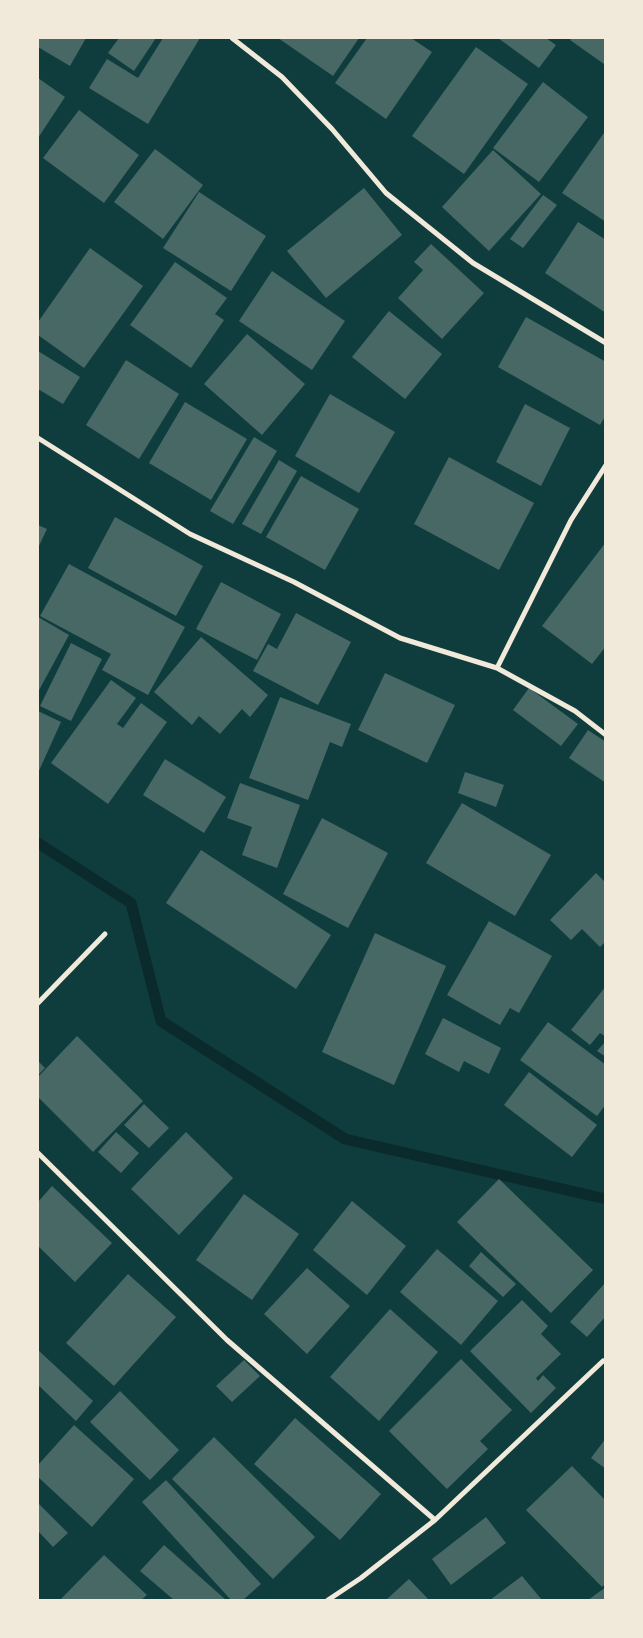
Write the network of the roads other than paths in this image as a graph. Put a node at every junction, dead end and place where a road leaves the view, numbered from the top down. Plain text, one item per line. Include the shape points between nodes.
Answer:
1 (232, 38) edge
2 (606, 343) edge
3 (38, 438) edge
4 (606, 465) edge
5 (496, 668) junction
6 (606, 735) edge
7 (104, 934) dead end
8 (38, 1003) edge
9 (38, 1153) edge
10 (602, 1361) dead end
11 (435, 1520) junction
12 (328, 1600) edge

1 - 2 street via 282,77 332,129 386,193 473,263
3 - 5 street via 190,534 294,582 400,638
4 - 5 street via 571,520
5 - 6 street via 575,712
7 - 8 street
9 - 11 street via 227,1340
10 - 11 street
11 - 12 street

